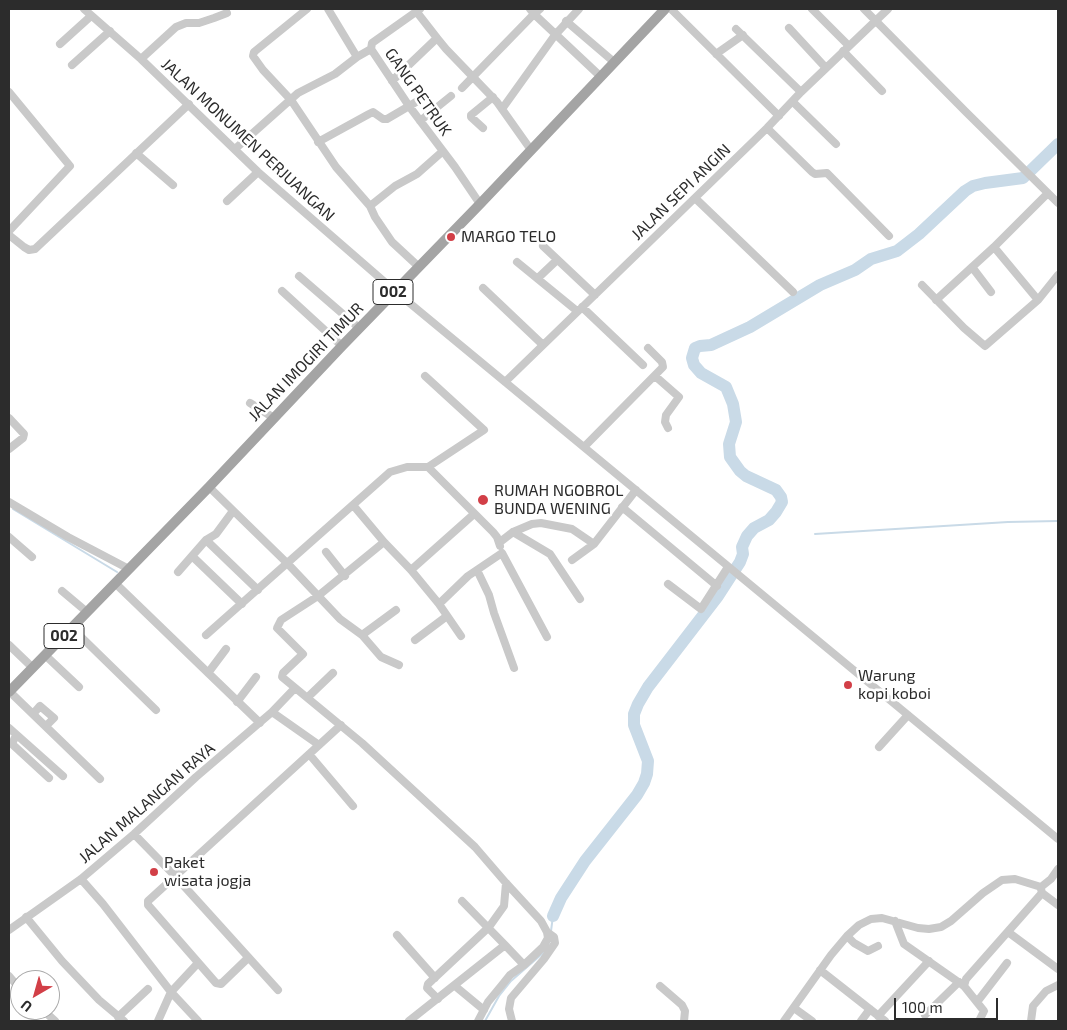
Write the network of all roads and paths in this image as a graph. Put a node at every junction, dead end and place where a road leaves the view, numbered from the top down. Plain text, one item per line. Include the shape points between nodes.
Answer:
1 (307, 9) edge
2 (328, 9) edge
3 (579, 9) edge
4 (665, 9) edge
5 (671, 9) edge
6 (812, 9) edge
7 (864, 9) edge
8 (888, 9) edge
9 (418, 10) edge
10 (87, 11) edge
11 (535, 11) edge
12 (227, 13) dead end
13 (875, 19) junction
14 (566, 21) junction
15 (789, 28) dead end
16 (110, 31) junction
17 (555, 35) junction
18 (437, 38) junction
19 (60, 44) dead end
20 (846, 48) junction
21 (371, 49) junction
22 (716, 54) junction
23 (357, 57) junction
24 (142, 59) junction
25 (614, 62) junction
26 (72, 65) dead end
27 (826, 68) junction
28 (600, 76) junction
29 (473, 77) junction
30 (392, 81) junction
31 (462, 88) dead end
32 (9, 92) edge
33 (801, 92) junction
34 (882, 92) dead end
35 (451, 96) dead end
36 (492, 97) junction
37 (290, 100) junction
38 (416, 102) dead end
39 (793, 102) junction
40 (189, 104) junction
41 (409, 106) junction
42 (502, 109) junction
43 (779, 116) junction
44 (420, 121) junction
45 (483, 128) dead end
46 (767, 128) junction
47 (318, 142) junction
48 (836, 144) dead end
49 (235, 149) junction
50 (530, 150) junction
51 (443, 151) junction
52 (136, 153) junction
53 (258, 172) junction
54 (173, 185) dead end
55 (1048, 193) junction
56 (695, 198) junction
57 (228, 201) dead end
58 (1058, 203) edge
59 (480, 204) junction
60 (370, 206) junction
61 (9, 233) edge
62 (889, 236) dead end
63 (543, 246) dead end
64 (994, 247) junction
65 (557, 260) junction
66 (517, 262) dead end
67 (419, 266) junction
68 (972, 267) junction
69 (1058, 275) edge
70 (299, 276) dead end
71 (538, 278) junction
72 (922, 285) dead end
73 (483, 288) dead end
74 (282, 291) dead end
75 (395, 291) junction
76 (793, 292) dead end
77 (991, 292) dead end
78 (595, 295) junction
79 (936, 300) junction
80 (1038, 300) junction
81 (580, 309) junction
82 (359, 328) junction
83 (543, 345) junction
84 (342, 346) junction
85 (648, 348) dead end
86 (642, 365) dead end
87 (425, 376) dead end
88 (656, 376) junction
89 (505, 382) junction
90 (250, 403) dead end
91 (9, 418) edge
92 (274, 418) junction
93 (668, 428) dead end
94 (584, 447) junction
95 (9, 449) edge
96 (428, 467) junction
97 (209, 487) junction
98 (636, 490) junction
99 (10, 505) edge
100 (353, 505) junction
101 (622, 507) junction
102 (233, 511) junction
103 (474, 514) junction
104 (513, 532) junction
105 (9, 536) edge
106 (206, 540) junction
107 (384, 542) junction
108 (500, 542) junction
109 (594, 544) junction
110 (326, 552) dead end
111 (502, 553) junction
112 (192, 556) junction
113 (32, 557) dead end
114 (572, 560) dead end
115 (288, 564) junction
116 (728, 568) junction
117 (411, 570) junction
118 (477, 570) junction
119 (178, 572) dead end
120 (345, 576) junction
121 (121, 577) junction
122 (668, 584) dead end
123 (718, 585) junction
124 (62, 590) dead end
125 (258, 590) junction
126 (318, 596) junction
127 (580, 599) dead end
128 (242, 604) junction
129 (439, 604) junction
130 (396, 610) dead end
131 (87, 612) junction
132 (448, 616) junction
133 (72, 628) junction
134 (206, 635) dead end
135 (362, 635) junction
136 (461, 636) dead end
137 (547, 638) dead end
138 (415, 640) dead end
139 (9, 645) edge
140 (226, 650) dead end
141 (45, 655) junction
142 (399, 665) dead end
143 (32, 668) junction
144 (514, 668) dead end
145 (208, 673) junction
146 (333, 673) dead end
147 (256, 677) dead end
148 (79, 687) dead end
149 (296, 688) junction
150 (9, 692) edge
151 (308, 697) junction
152 (237, 702) junction
153 (156, 710) dead end
154 (272, 712) junction
155 (33, 714) junction
156 (908, 715) junction
157 (260, 723) junction
158 (341, 725) junction
159 (46, 726) junction
160 (9, 728) edge
161 (16, 735) junction
162 (319, 745) junction
163 (879, 747) dead end
164 (309, 754) junction
165 (63, 776) dead end
166 (49, 778) dead end
167 (100, 779) dead end
168 (353, 806) dead end
169 (134, 834) junction
170 (1058, 839) edge
171 (1058, 869) edge
172 (174, 875) junction
173 (81, 879) junction
174 (506, 884) junction
175 (1041, 890) junction
176 (462, 901) dead end
177 (1058, 904) edge
178 (26, 917) junction
179 (896, 921) junction
180 (489, 927) junction
181 (9, 930) edge
182 (1008, 932) junction
183 (549, 933) junction
184 (397, 935) dead end
185 (847, 936) junction
186 (505, 945) junction
187 (878, 946) dead end
188 (248, 958) junction
189 (929, 961) junction
190 (198, 963) junction
191 (1006, 963) dead end
192 (524, 965) junction
193 (1058, 969) edge
194 (820, 970) junction
195 (435, 978) junction
196 (961, 984) junction
197 (1058, 985) edge
198 (455, 986) junction
199 (660, 986) dead end
200 (148, 989) dead end
201 (278, 990) dead end
202 (171, 992) junction
203 (438, 999) junction
204 (977, 1002) junction
205 (794, 1008) junction
206 (484, 1010) junction
207 (870, 1010) junction
208 (924, 1015) dead end
209 (878, 1016) junction
210 (121, 1019) edge
211 (158, 1021) edge
212 (198, 1021) edge
213 (409, 1021) edge
214 (478, 1021) edge
215 (512, 1021) edge
216 (684, 1021) edge
217 (784, 1021) edge
218 (812, 1021) edge
219 (861, 1021) edge
220 (886, 1021) edge
221 (980, 1021) edge
222 (1031, 1021) edge

1 - 37 street via 253,54
2 - 23 street
3 - 14 street
4 - 25 main road, JALAN IMOGIRI TIMUR / 002
5 - 22 street
6 - 20 street
7 - 13 street
8 - 13 street, JALAN SEPI ANGIN
9 - 18 street
9 - 21 street, GANG PETRUK via 372,43
10 - 16 street, JALAN MONUMEN PERJUANGAN
10 - 19 street
11 - 17 street
11 - 29 street
12 - 24 street via 176,27
13 - 20 street, JALAN SEPI ANGIN
13 - 55 street
14 - 17 street
14 - 25 street
15 - 27 street
16 - 24 street, JALAN MONUMEN PERJUANGAN
16 - 26 street
17 - 28 street
17 - 42 street
18 - 29 street
18 - 30 street
20 - 27 street, JALAN SEPI ANGIN
20 - 34 street
21 - 23 street
21 - 30 street, GANG PETRUK
22 - 33 street via 740,32
22 - 43 street
23 - 37 street
24 - 40 street, JALAN MONUMEN PERJUANGAN
25 - 28 main road, JALAN IMOGIRI TIMUR / 002
27 - 33 street, JALAN SEPI ANGIN
28 - 50 main road, JALAN IMOGIRI TIMUR / 002
29 - 31 street
29 - 36 street
30 - 41 street, GANG PETRUK
32 - 61 street via 70,166
33 - 39 street, JALAN SEPI ANGIN
35 - 44 street
36 - 42 street
36 - 45 street via 471,115
37 - 47 street
37 - 49 street
38 - 41 street
39 - 43 street, JALAN SEPI ANGIN
39 - 48 street
40 - 49 street, JALAN MONUMEN PERJUANGAN
40 - 52 street
41 - 44 street, GANG PETRUK
41 - 47 street via 387,119 373,112
42 - 50 street
43 - 46 street, JALAN SEPI ANGIN
44 - 51 street, GANG PETRUK
46 - 56 street, JALAN SEPI ANGIN
46 - 62 street via 812,172 827,173
47 - 60 street
49 - 53 street, JALAN MONUMEN PERJUANGAN
50 - 59 main road, JALAN IMOGIRI TIMUR / 002
51 - 59 street, GANG PETRUK
51 - 60 street via 417,174
52 - 54 street
52 - 61 street via 35,250 24,248
53 - 57 street
53 - 75 street, JALAN MONUMEN PERJUANGAN
55 - 58 street
55 - 64 street
56 - 76 street
56 - 78 street, JALAN SEPI ANGIN
59 - 67 main road, JALAN IMOGIRI TIMUR / 002
60 - 67 street via 392,242
63 - 65 street
64 - 68 street
64 - 80 street
65 - 71 street
65 - 78 street
66 - 71 street
67 - 75 main road, JALAN IMOGIRI TIMUR / 002
68 - 77 street
68 - 79 street
69 - 80 street
70 - 82 street
71 - 81 street
72 - 79 street
73 - 83 street
74 - 84 street
75 - 82 main road, JALAN IMOGIRI TIMUR / 002
75 - 89 street, JALAN MONUMEN PERJUANGAN
78 - 81 street, JALAN SEPI ANGIN
79 - 80 street via 985,346
81 - 83 street, JALAN SEPI ANGIN
81 - 86 street
82 - 84 main road, JALAN IMOGIRI TIMUR / 002
83 - 89 street, JALAN SEPI ANGIN
84 - 92 main road, JALAN IMOGIRI TIMUR / 002
85 - 88 street via 663,365
87 - 96 street via 484,429
88 - 93 street via 679,397 666,416
88 - 94 street
89 - 94 street, JALAN MONUMEN PERJUANGAN
90 - 92 street
91 - 95 street via 24,434
92 - 97 main road, JALAN IMOGIRI TIMUR / 002
94 - 98 street, JALAN MONUMEN PERJUANGAN
96 - 100 street via 407,467 390,472
96 - 103 street
97 - 102 street
97 - 121 main road, JALAN IMOGIRI TIMUR / 002
98 - 101 street
98 - 116 street, JALAN MONUMEN PERJUANGAN
99 - 121 street via 68,537
100 - 107 street
100 - 115 street
101 - 109 street
101 - 123 street
102 - 106 street via 216,534
102 - 115 street
103 - 108 street
103 - 117 street
104 - 108 street
104 - 109 street via 541,524 572,529
104 - 127 street via 550,554
105 - 113 street
106 - 112 street
106 - 125 street
107 - 117 street
107 - 120 street
108 - 111 street
109 - 114 street
110 - 120 street
111 - 118 street
111 - 137 street
112 - 119 street
112 - 128 street
115 - 125 street
115 - 126 street
116 - 123 street
116 - 156 street, JALAN MONUMEN PERJUANGAN
117 - 129 street
118 - 129 street
118 - 144 street
120 - 126 street
121 - 131 main road, JALAN IMOGIRI TIMUR / 002
121 - 145 street
122 - 123 street via 701,609
124 - 131 street
125 - 128 street
126 - 135 street
126 - 149 street via 278,626 278,631 303,654 282,675
128 - 134 street
129 - 132 street
130 - 135 street
131 - 133 main road, JALAN IMOGIRI TIMUR / 002
132 - 136 street
132 - 138 street
133 - 141 main road, JALAN IMOGIRI TIMUR / 002
133 - 153 street
135 - 142 street via 381,657
139 - 143 street
140 - 145 street
141 - 143 main road, JALAN IMOGIRI TIMUR / 002
141 - 148 street
143 - 150 main road, JALAN IMOGIRI TIMUR / 002
145 - 152 street
146 - 151 street
147 - 152 street
149 - 151 street
149 - 154 street, JALAN MALANGAN RAYA
150 - 155 street
151 - 158 street
152 - 157 street
154 - 157 street, JALAN MALANGAN RAYA
154 - 162 street
155 - 159 street
155 - 159 street via 40,706 54,718
156 - 163 street
156 - 170 street, JALAN MONUMEN PERJUANGAN
157 - 169 street, JALAN MALANGAN RAYA
158 - 162 street
158 - 174 street via 475,847
159 - 167 street
160 - 161 street
161 - 165 street
161 - 166 street via 12,744
162 - 164 street
164 - 168 street
164 - 172 street
169 - 172 street
169 - 173 street, JALAN MALANGAN RAYA
171 - 175 street
172 - 188 street
172 - 190 street via 147,902
173 - 178 street, JALAN MALANGAN RAYA
173 - 202 street
174 - 180 street via 504,906
174 - 183 street via 541,920
175 - 177 street
175 - 179 street via 1015,879 1002,880 941,927 918,928
175 - 182 street
176 - 180 street
178 - 181 street, JALAN MALANGAN RAYA
178 - 210 street via 62,961
179 - 185 street via 871,920
179 - 189 street via 904,944
180 - 186 street
180 - 195 street
182 - 193 street
182 - 196 street
183 - 192 street via 543,948
183 - 215 street via 555,938 550,952 510,998
184 - 195 street
185 - 187 street via 868,951
185 - 194 street
186 - 192 street
186 - 198 street
188 - 190 street via 219,985
188 - 201 street
189 - 196 street
189 - 209 street
190 - 202 street
191 - 204 street
192 - 206 street via 502,984
194 - 205 street
194 - 207 street
195 - 203 street via 427,986
196 - 204 street
196 - 208 street
197 - 222 street via 1048,989 1033,1006
198 - 203 street
198 - 206 street
199 - 216 street via 682,1005
200 - 210 street
202 - 211 street
202 - 212 street
203 - 213 street
204 - 221 street via 984,1011
205 - 217 street
205 - 218 street
206 - 214 street
207 - 209 street
207 - 219 street
209 - 220 street

